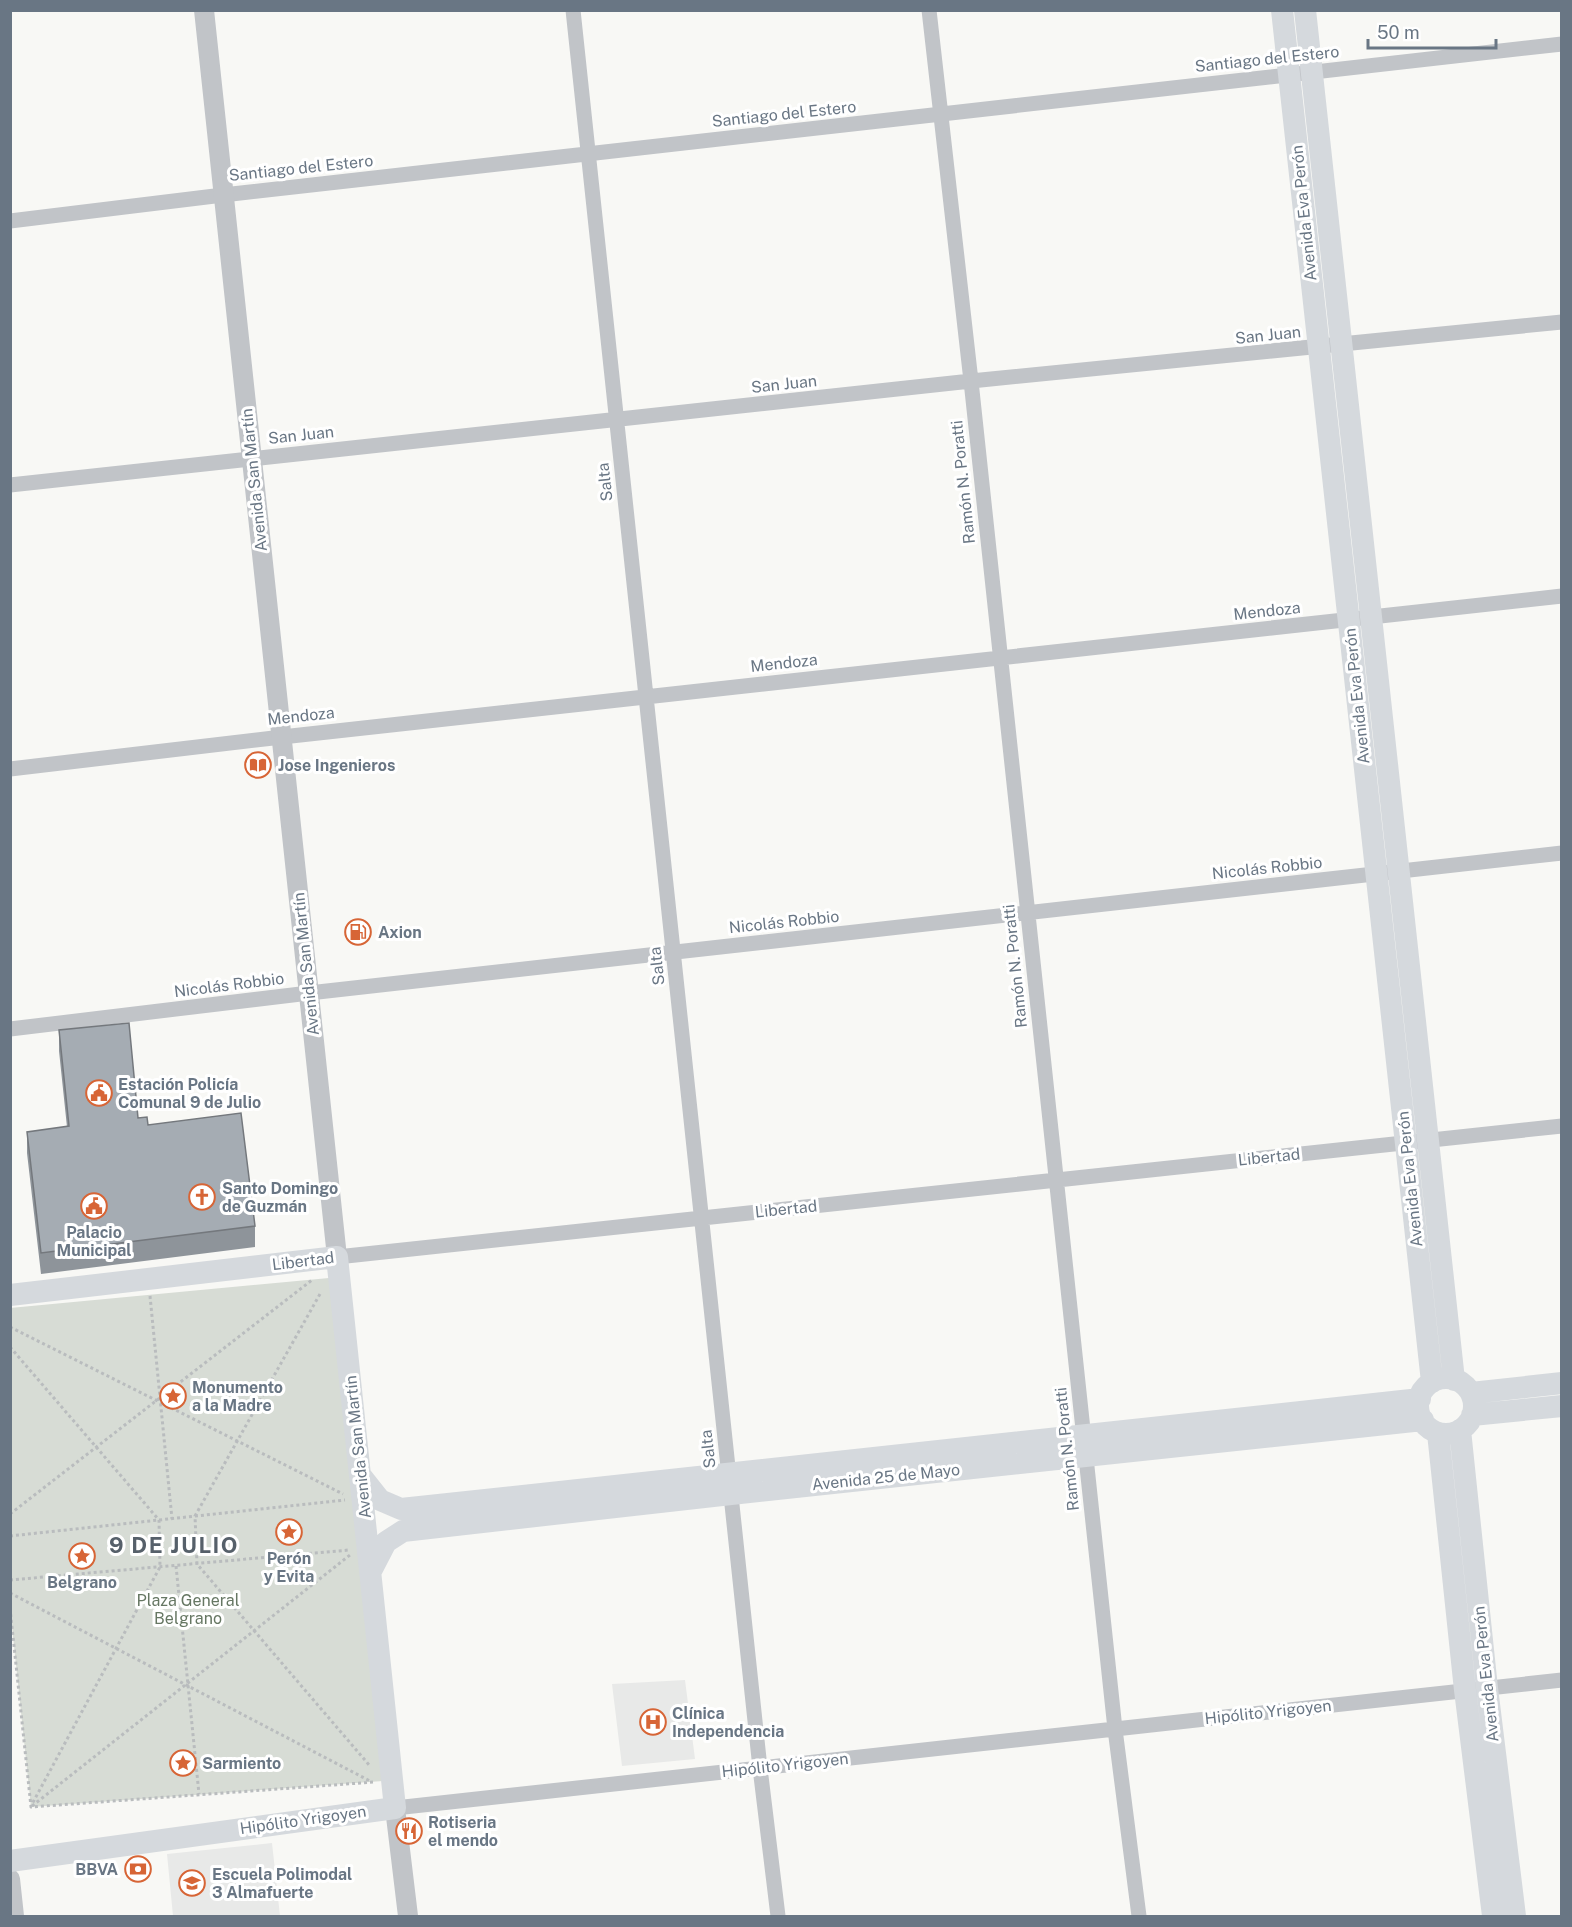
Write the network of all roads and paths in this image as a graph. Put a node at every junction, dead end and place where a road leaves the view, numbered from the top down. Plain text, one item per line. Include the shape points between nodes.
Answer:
1 (204, 10) edge
2 (573, 10) edge
3 (929, 10) edge
4 (1282, 10) edge
5 (1305, 10) edge
6 (1562, 44) edge
7 (1312, 72) junction
8 (1289, 75) junction
9 (940, 114) junction
10 (588, 154) junction
11 (223, 195) junction
12 (10, 221) edge
13 (1562, 322) edge
14 (1341, 345) junction
15 (1318, 348) junction
16 (971, 381) junction
17 (616, 420) junction
18 (252, 458) junction
19 (10, 484) edge
20 (1562, 596) edge
21 (1371, 617) junction
22 (1348, 620) junction
23 (999, 658) junction
24 (646, 697) junction
25 (282, 737) junction
26 (10, 769) edge
27 (1562, 853) edge
28 (1388, 873) junction
29 (1027, 913) junction
30 (673, 952) junction
31 (309, 993) junction
32 (10, 1029) edge
33 (1562, 1126) edge
34 (1417, 1141) junction
35 (1056, 1180) junction
36 (701, 1218) junction
37 (337, 1257) junction
38 (321, 1279) dead end
39 (312, 1280) junction
40 (301, 1281) dead end
41 (323, 1288) dead end
42 (10, 1295) edge
43 (150, 1295) dead end
44 (10, 1326) edge
45 (10, 1347) edge
46 (1562, 1383) edge
47 (159, 1400) junction
48 (1446, 1406) junction
49 (1562, 1406) edge
50 (237, 1441) junction
51 (1085, 1445) junction
52 (97, 1447) junction
53 (361, 1476) junction
54 (730, 1483) junction
55 (10, 1514) edge
56 (195, 1516) junction
57 (172, 1518) junction
58 (159, 1520) junction
59 (10, 1536) edge
60 (197, 1564) junction
61 (176, 1566) junction
62 (160, 1567) junction
63 (371, 1571) junction
64 (10, 1581) edge
65 (10, 1593) edge
66 (10, 1608) edge
67 (255, 1631) junction
68 (117, 1648) junction
69 (1562, 1680) edge
70 (187, 1685) junction
71 (1476, 1689) junction
72 (1115, 1728) junction
73 (760, 1768) junction
74 (376, 1772) dead end
75 (383, 1781) dead end
76 (371, 1782) dead end
77 (199, 1794) dead end
78 (31, 1807) junction
79 (395, 1808) junction
80 (10, 1861) edge
81 (10, 1879) edge
82 (15, 1917) edge
83 (408, 1917) edge
84 (778, 1917) edge
85 (1139, 1917) edge
86 (1493, 1917) edge
87 (1515, 1917) edge

1 - 11 street, Avenida San Martín
2 - 10 street, Salta
3 - 9 street, Ramón N. Poratti
4 - 8 main road, Avenida Eva Perón
5 - 7 main road, Avenida Eva Perón
6 - 7 street, Santiago del Estero
7 - 8 street, Santiago del Estero
7 - 14 main road, Avenida Eva Perón
8 - 9 street, Santiago del Estero
8 - 15 main road, Avenida Eva Perón
9 - 10 street, Santiago del Estero
9 - 16 street, Ramón N. Poratti
10 - 11 street, Santiago del Estero
10 - 17 street, Salta
11 - 12 street, Santiago del Estero
11 - 18 street, Avenida San Martín
13 - 14 street, San Juan
14 - 15 street, San Juan
14 - 21 main road, Avenida Eva Perón
15 - 16 street, San Juan
15 - 22 main road, Avenida Eva Perón
16 - 17 street, San Juan
16 - 23 street, Ramón N. Poratti
17 - 18 street, San Juan
17 - 24 street, Salta
18 - 19 street, San Juan
18 - 25 street, Avenida San Martín
20 - 21 street, Mendoza
21 - 22 street, Mendoza
21 - 28 main road, Avenida Eva Perón
22 - 23 street, Mendoza
22 - 28 main road, Avenida Eva Perón
23 - 24 street, Mendoza
23 - 29 street, Ramón N. Poratti
24 - 25 street, Mendoza
24 - 30 street, Salta
25 - 26 street, Mendoza
25 - 31 street, Avenida San Martín
27 - 28 street, Nicolás Robbio
28 - 29 street, Nicolás Robbio
28 - 34 main road, Avenida Eva Perón
29 - 30 street, Nicolás Robbio
29 - 35 street, Ramón N. Poratti
30 - 31 street, Nicolás Robbio
30 - 36 street, Salta
31 - 32 street, Nicolás Robbio
31 - 37 street, Avenida San Martín
33 - 34 street, Libertad
34 - 35 street, Libertad
34 - 48 main road, Avenida Eva Perón
35 - 36 street, Libertad
35 - 51 street, Ramón N. Poratti
36 - 37 street, Libertad
36 - 54 street, Salta
37 - 42 main road, Libertad
37 - 53 main road, Avenida San Martín
38 - 39 path
39 - 40 path
39 - 47 path
41 - 50 path
43 - 47 path
44 - 47 path
45 - 52 path
46 - 48 main road, Avenida 25 de Mayo
47 - 50 path
47 - 52 path
47 - 57 path
48 - 49 main road, Avenida 25 de Mayo
48 - 51 main road, Avenida 25 de Mayo
48 - 71 main road, Avenida Eva Perón
50 - 56 path
50 - 56 path via 353,1499
51 - 54 main road, Avenida 25 de Mayo
51 - 72 street, Ramón N. Poratti
52 - 55 path
52 - 58 path
53 - 54 main road, Avenida 25 de Mayo via 380,1500 401,1509
53 - 63 main road, Avenida San Martín
54 - 63 main road, Avenida 25 de Mayo via 403,1531 386,1542
54 - 73 street, Salta
56 - 57 path
56 - 60 path
57 - 58 path
58 - 59 path
58 - 62 path
60 - 61 path
60 - 67 path
60 - 67 path via 358,1549
61 - 62 path
61 - 70 path
62 - 64 path
62 - 68 path
63 - 79 main road, Avenida San Martín
65 - 68 path
66 - 78 path
67 - 70 path
67 - 74 path
68 - 70 path
68 - 78 path
69 - 71 street, Hipólito Yrigoyen
70 - 76 path
70 - 77 path
70 - 78 path
71 - 72 street, Hipólito Yrigoyen
71 - 86 main road, Avenida Eva Perón
71 - 87 main road, Avenida Eva Perón
72 - 73 street, Hipólito Yrigoyen
72 - 85 street, Ramón N. Poratti
73 - 79 street, Hipólito Yrigoyen
73 - 84 street, Salta
75 - 78 path
79 - 80 main road, Hipólito Yrigoyen
79 - 83 street, Avenida San Martín
81 - 82 street

